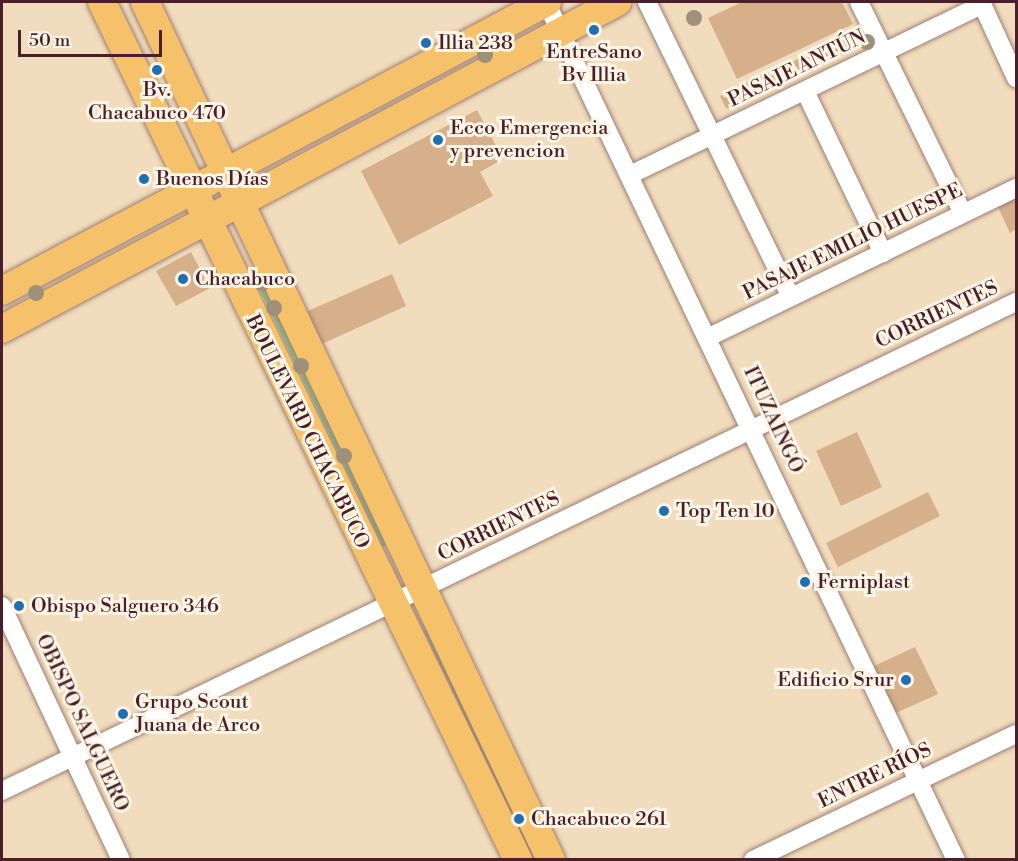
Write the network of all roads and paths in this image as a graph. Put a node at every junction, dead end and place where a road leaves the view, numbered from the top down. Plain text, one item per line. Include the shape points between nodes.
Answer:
1 (102, 2) edge
2 (145, 2) edge
3 (546, 2) edge
4 (617, 2) edge
5 (647, 2) edge
6 (859, 2) edge
7 (982, 3) edge
8 (562, 31) junction
9 (885, 51) junction
10 (1017, 78) edge
11 (805, 90) junction
12 (713, 135) junction
13 (227, 172) junction
14 (632, 174) junction
15 (1017, 188) edge
16 (190, 191) junction
17 (241, 202) junction
18 (963, 213) junction
19 (204, 221) junction
20 (883, 253) junction
21 (2, 291) edge
22 (791, 297) junction
23 (1017, 302) edge
24 (2, 329) edge
25 (709, 337) junction
26 (752, 427) junction
27 (424, 589) junction
28 (393, 605) junction
29 (2, 606) edge
30 (1017, 734) edge
31 (72, 756) junction
32 (919, 780) junction
33 (2, 791) edge
34 (121, 860) edge
35 (518, 860) edge
36 (551, 860) edge
37 (753, 860) edge
38 (956, 860) edge

1 - 16 main road, BOULEVARD CHACABUCO
2 - 13 main road, BOULEVARD CHACABUCO
3 - 8 street, ITUZAINGÓ
3 - 13 main road
4 - 8 main road
5 - 12 street
6 - 9 street
7 - 9 street, PASAJE ANTÚN
7 - 10 street
8 - 14 street, ITUZAINGÓ
8 - 17 main road
9 - 11 street, PASAJE ANTÚN
9 - 18 street
11 - 12 street, PASAJE ANTÚN
11 - 20 street
12 - 14 street, PASAJE ANTÚN
12 - 22 street
13 - 16 main road
13 - 17 main road, BOULEVARD CHACABUCO
14 - 25 street, ITUZAINGÓ
15 - 18 street, PASAJE EMILIO HUESPE
16 - 19 main road, BOULEVARD CHACABUCO
16 - 21 main road
17 - 19 main road
17 - 27 main road, BOULEVARD CHACABUCO
18 - 20 street, PASAJE EMILIO HUESPE
19 - 24 main road
19 - 28 main road, BOULEVARD CHACABUCO
20 - 22 street, PASAJE EMILIO HUESPE
22 - 25 street, PASAJE EMILIO HUESPE
23 - 26 street, CORRIENTES
25 - 26 street, ITUZAINGÓ
26 - 27 street, CORRIENTES
26 - 32 street, ITUZAINGÓ
27 - 28 street, CORRIENTES
27 - 36 main road, BOULEVARD CHACABUCO
28 - 31 street, CORRIENTES
28 - 35 main road, BOULEVARD CHACABUCO
29 - 31 street, OBISPO SALGUERO
30 - 32 street, ENTRE RÍOS
31 - 33 street, CORRIENTES
31 - 34 street, OBISPO SALGUERO
32 - 37 street, ENTRE RÍOS
32 - 38 street, ITUZAINGÓ

